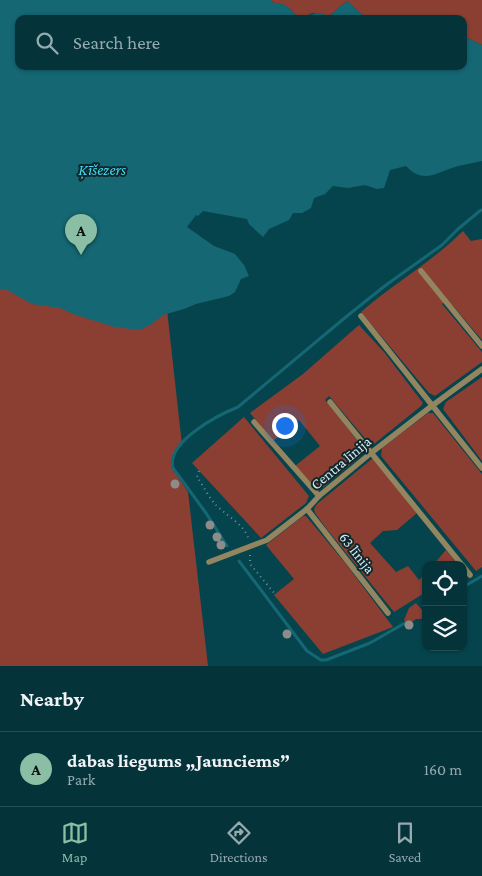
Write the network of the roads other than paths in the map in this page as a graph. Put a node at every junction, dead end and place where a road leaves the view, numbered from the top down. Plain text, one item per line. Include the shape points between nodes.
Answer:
1 (421, 272) dead end
2 (361, 316) dead end
3 (482, 346) edge
4 (482, 369) edge
5 (330, 402) dead end
6 (433, 405) junction
7 (254, 422) dead end
8 (371, 453) junction
9 (482, 468) edge
10 (319, 496) junction
11 (306, 509) junction
12 (460, 561) edge
13 (209, 562) dead end
14 (467, 571) edge
15 (470, 575) dead end
16 (388, 613) dead end

1 - 3 lane
2 - 6 lane
4 - 6 lane, Centra līnija
5 - 8 lane
6 - 8 lane, Centra līnija
6 - 9 lane
7 - 10 lane
8 - 10 lane, Centra līnija
8 - 12 lane
10 - 11 lane, Centra līnija
11 - 13 lane, Centra līnija via 266,540
11 - 16 lane, 63 līnija
14 - 15 lane

